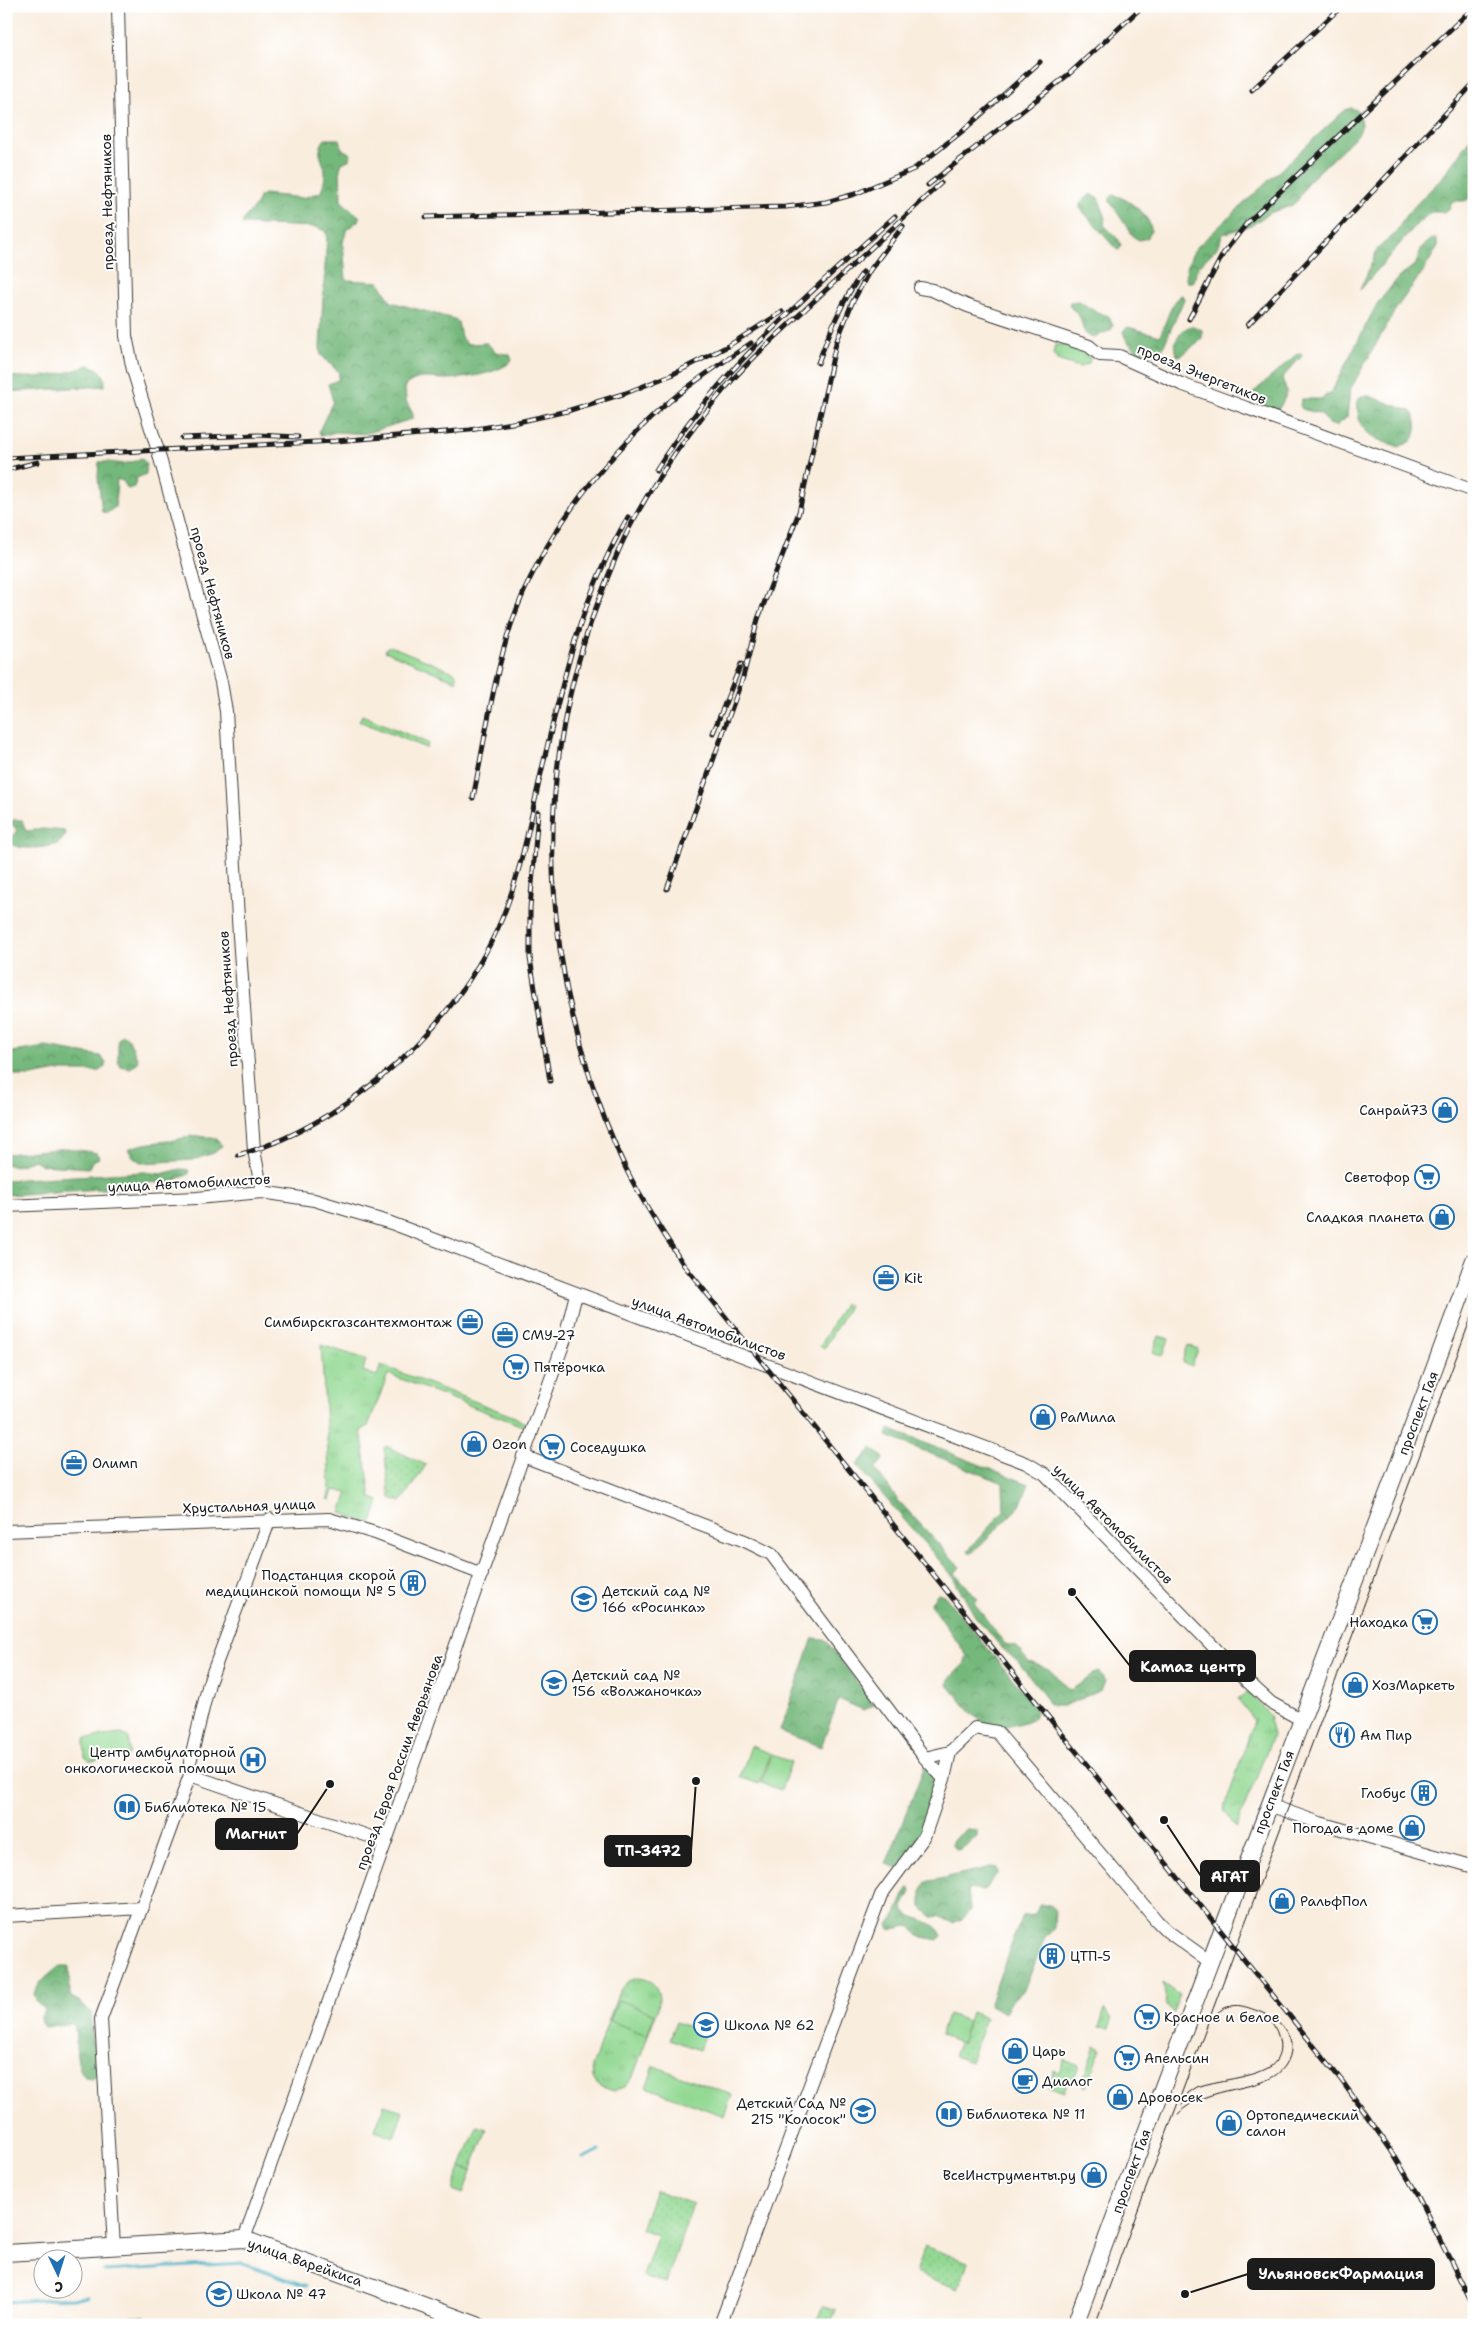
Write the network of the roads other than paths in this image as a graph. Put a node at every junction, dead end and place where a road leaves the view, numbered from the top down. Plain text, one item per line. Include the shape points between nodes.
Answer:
1 (118, 6) edge
2 (920, 288) dead end
3 (1474, 491) edge
4 (262, 1192) junction
5 (6, 1206) edge
6 (1474, 1260) edge
7 (576, 1294) junction
8 (523, 1456) junction
9 (270, 1519) junction
10 (6, 1531) edge
11 (482, 1574) junction
12 (1302, 1720) junction
13 (950, 1752) junction
14 (925, 1758) junction
15 (190, 1775) junction
16 (944, 1779) junction
17 (1269, 1804) junction
18 (386, 1842) junction
19 (1474, 1868) edge
20 (141, 1908) junction
21 (6, 1916) edge
22 (1209, 1961) junction
23 (244, 2240) junction
24 (114, 2247) junction
25 (6, 2253) edge
26 (477, 2325) edge
27 (720, 2325) edge
28 (1075, 2325) edge

1 - 4 street, проезд Нефтяников via 126,336 222,682 254,1150
2 - 3 street, проезд Энергетиков via 1089,346 1100,355 1119,356 1181,384
4 - 5 street, улица Автомобилистов
4 - 7 street, улица Автомобилистов via 354,1210
6 - 12 main road, проспект Гая
7 - 8 street, проезд Героя России Аверьянова via 564,1340
7 - 12 street, улица Автомобилистов via 1026,1463 1045,1474 1246,1680 1271,1703
8 - 11 street, проезд Героя России Аверьянова
8 - 14 street via 745,1541 771,1554
9 - 10 street, Хрустальная улица
9 - 11 street, Хрустальная улица via 329,1518 345,1522
9 - 15 street via 209,1683 190,1762
11 - 18 street, проезд Героя России Аверьянова
12 - 17 main road, проспект Гая
13 - 14 street
13 - 16 street
13 - 22 street via 975,1728 997,1732 1167,1932
14 - 16 street
15 - 18 street
15 - 20 street
16 - 27 street via 924,1836 881,1895
17 - 19 street via 1320,1823
17 - 22 main road, проспект Гая
18 - 23 street, проезд Героя России Аверьянова
20 - 21 street
20 - 24 street via 101,2019
22 - 28 main road, проспект Гая
23 - 24 main road, улица Варейкиса
23 - 26 main road, улица Варейкиса
24 - 25 main road, улица Варейкиса

